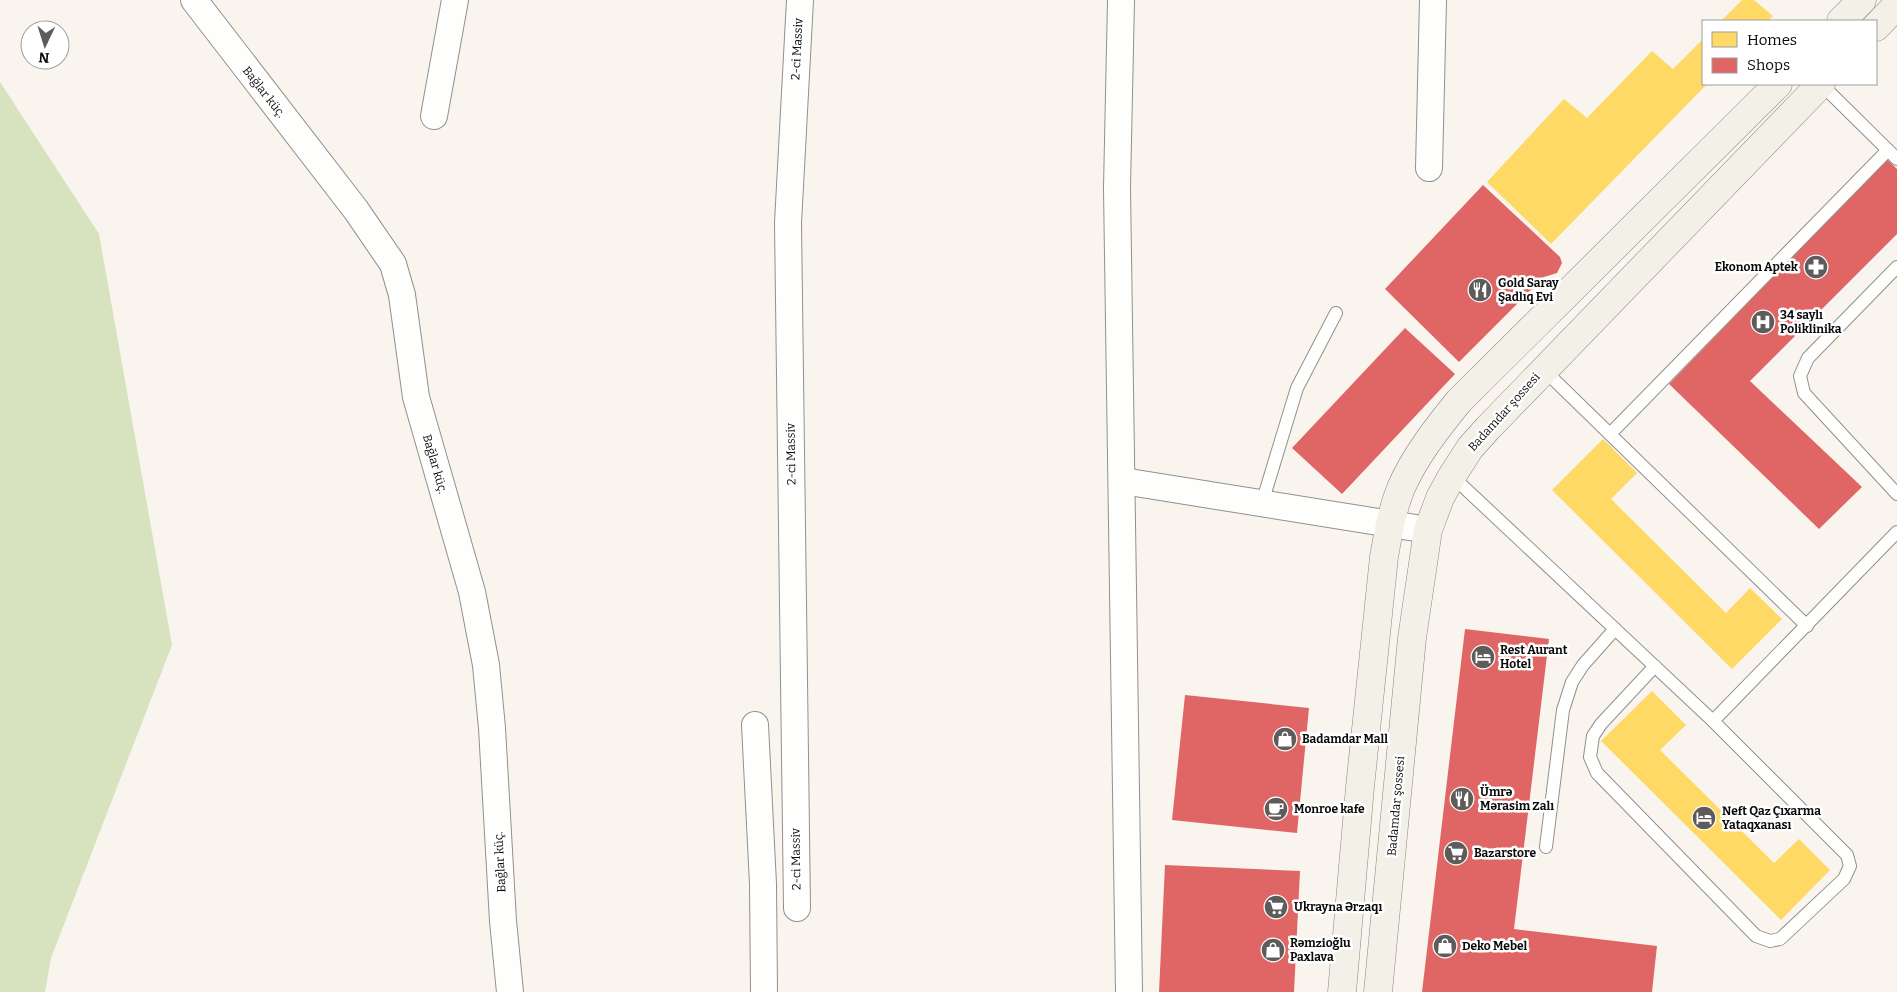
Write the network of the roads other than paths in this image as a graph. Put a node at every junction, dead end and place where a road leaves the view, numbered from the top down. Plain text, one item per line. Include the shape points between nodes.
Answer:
1 (194, 0) edge
2 (455, 0) edge
3 (800, 0) edge
4 (1121, 0) edge
5 (1433, 0) edge
6 (1862, 0) edge
7 (1897, 5) edge
8 (1842, 20) edge
9 (1877, 26) edge
10 (1777, 85) edge
11 (1820, 85) edge
12 (1822, 85) edge
13 (434, 116) dead end
14 (1893, 154) edge
15 (1429, 168) dead end
16 (1897, 266) edge
17 (1336, 313) dead end
18 (1543, 369) junction
19 (1610, 434) junction
20 (1452, 476) junction
21 (1122, 481) junction
22 (1897, 494) edge
23 (1262, 503) junction
24 (1389, 524) junction
25 (1428, 530) junction
26 (1897, 532) edge
27 (1807, 626) junction
28 (1615, 629) junction
29 (1655, 666) junction
30 (1714, 721) junction
31 (755, 725) dead end
32 (1546, 847) dead end
33 (796, 908) dead end
34 (510, 992) edge
35 (764, 992) edge
36 (1128, 992) edge
37 (1342, 992) edge
38 (1378, 992) edge

1 - 34 street, Bağlar küç. via 356,210 393,264 402,295 416,397 472,592 486,665
2 - 13 street
3 - 33 street, 2-ci Massiv via 788,223
4 - 21 street via 1117,188
5 - 15 street
6 - 8 main road
7 - 9 main road
10 - 24 main road via 1459,401 1416,461 1401,489
11 - 18 main road, Badamdar şossesi
12 - 14 lane
14 - 19 lane
16 - 22 lane via 1808,358 1800,376 1804,393
17 - 23 lane via 1297,388
18 - 19 lane
18 - 20 main road, Badamdar şossesi via 1476,441
19 - 27 lane
20 - 25 main road, Badamdar şossesi
20 - 28 lane
21 - 23 street
21 - 36 street
23 - 24 street
24 - 25 street
24 - 37 main road via 1360,787
25 - 38 main road, Badamdar şossesi via 1412,638
26 - 27 lane
27 - 30 lane
28 - 29 lane
28 - 32 lane via 1572,682 1563,710
29 - 30 lane
29 - 30 lane via 1592,736 1590,757 1597,773 1756,936 1770,942 1780,939 1844,878 1850,866 1847,855
31 - 35 street via 763,884

